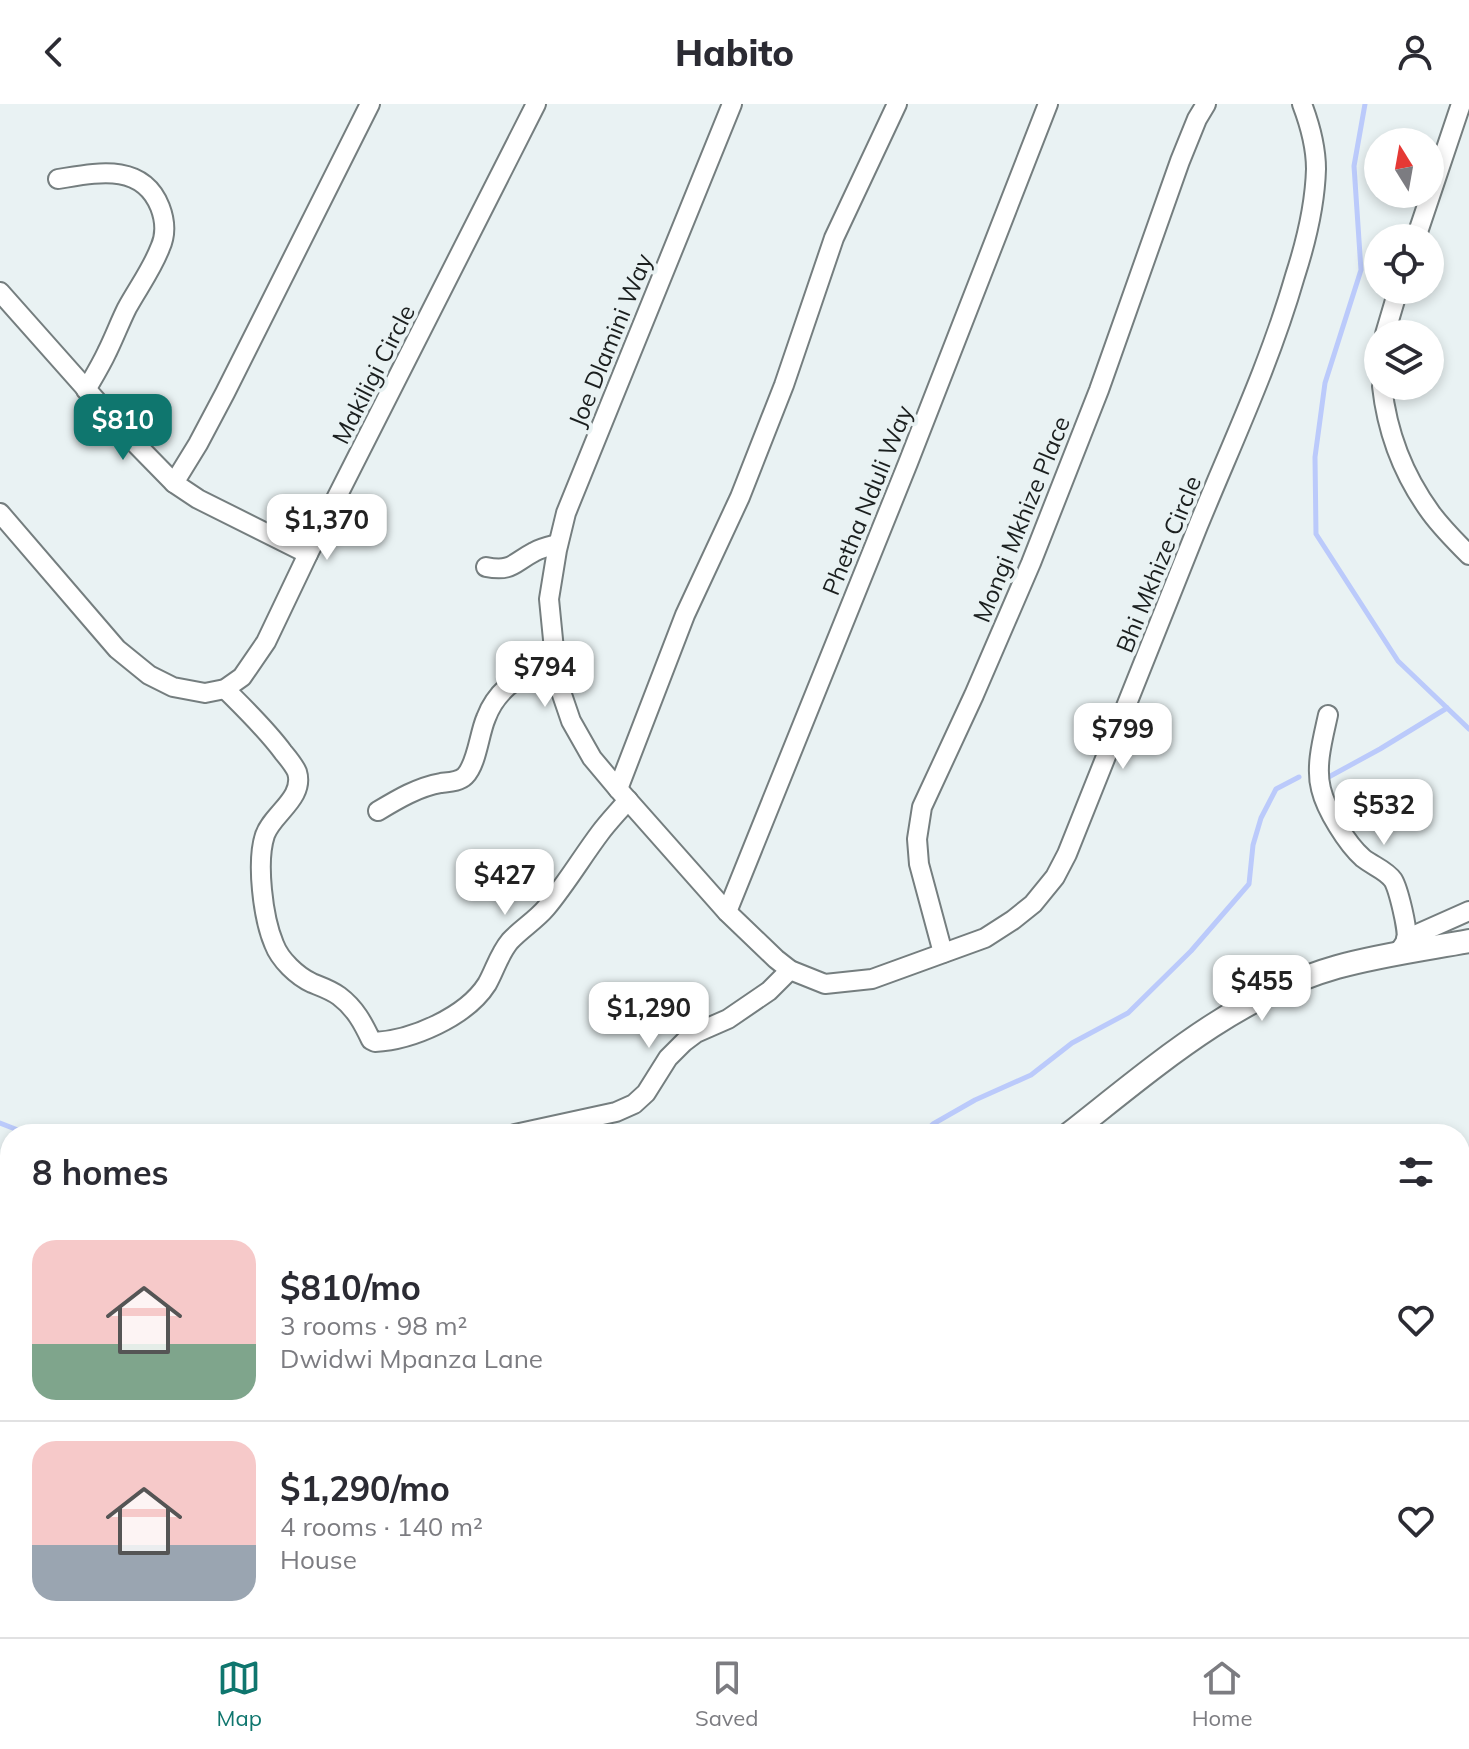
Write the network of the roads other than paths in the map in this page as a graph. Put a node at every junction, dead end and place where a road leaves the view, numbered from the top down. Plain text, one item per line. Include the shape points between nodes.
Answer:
1 (370, 104) edge
2 (536, 104) edge
3 (732, 104) edge
4 (897, 104) edge
5 (1048, 104) edge
6 (1206, 104) edge
7 (1302, 104) edge
8 (1461, 104) edge
9 (58, 179) dead end
10 (1421, 224) edge
11 (0, 292) edge
12 (86, 390) junction
13 (1385, 400) edge
14 (174, 483) junction
15 (0, 513) edge
16 (558, 544) junction
17 (308, 554) junction
18 (1469, 555) edge
19 (486, 567) dead end
20 (549, 599) joint
21 (553, 656) junction
22 (225, 689) junction
23 (1328, 715) dead end
24 (623, 794) junction
25 (378, 811) dead end
26 (1469, 911) edge
27 (727, 912) junction
28 (1469, 941) edge
29 (1401, 947) junction
30 (943, 953) junction
31 (790, 970) junction
32 (561, 1124) edge
33 (1082, 1124) edge

1 - 14 street
2 - 17 street, Makiligi Circle
3 - 16 street, Joe Dlamini Way
4 - 24 street via 834,238 746,483 685,615
5 - 27 street, Phetha Nduli Way
6 - 30 street, Mongi Mkhize Place via 1031,563 922,807 919,864
7 - 30 street, Bhi Mkhize Circle via 1316,167 1304,245 1285,312 1067,854 1033,904 1013,920 985,938
8 - 10 street
9 - 12 street via 89,174 137,178 158,202 165,231
11 - 12 street
12 - 14 street
13 - 18 street via 1407,473 1433,516
14 - 17 street
15 - 22 street via 117,649 149,675 173,687 205,693
16 - 19 street via 513,566
16 - 20 street, Joe Dlamini Way
17 - 22 street, Makiligi Circle via 266,642 242,677
20 - 21 street, Bhi Mkhize Circle
21 - 24 street, Bhi Mkhize Circle via 571,721 592,758
21 - 25 street via 495,698 465,776 415,791
22 - 24 street via 273,740 297,775 297,789 269,827 263,847 263,895 274,944 294,971 329,989 359,1015 375,1042 403,1038 470,1004 511,941 543,911
23 - 29 street via 1320,788 1343,833 1395,884 1407,926
24 - 27 street, Bhi Mkhize Circle
26 - 29 street
27 - 31 street, Bhi Mkhize Circle
28 - 29 main road
29 - 33 main road via 1271,992 1207,1029
30 - 31 street, Bhi Mkhize Circle via 872,979 825,984
31 - 32 street via 728,1019 684,1042 634,1104

